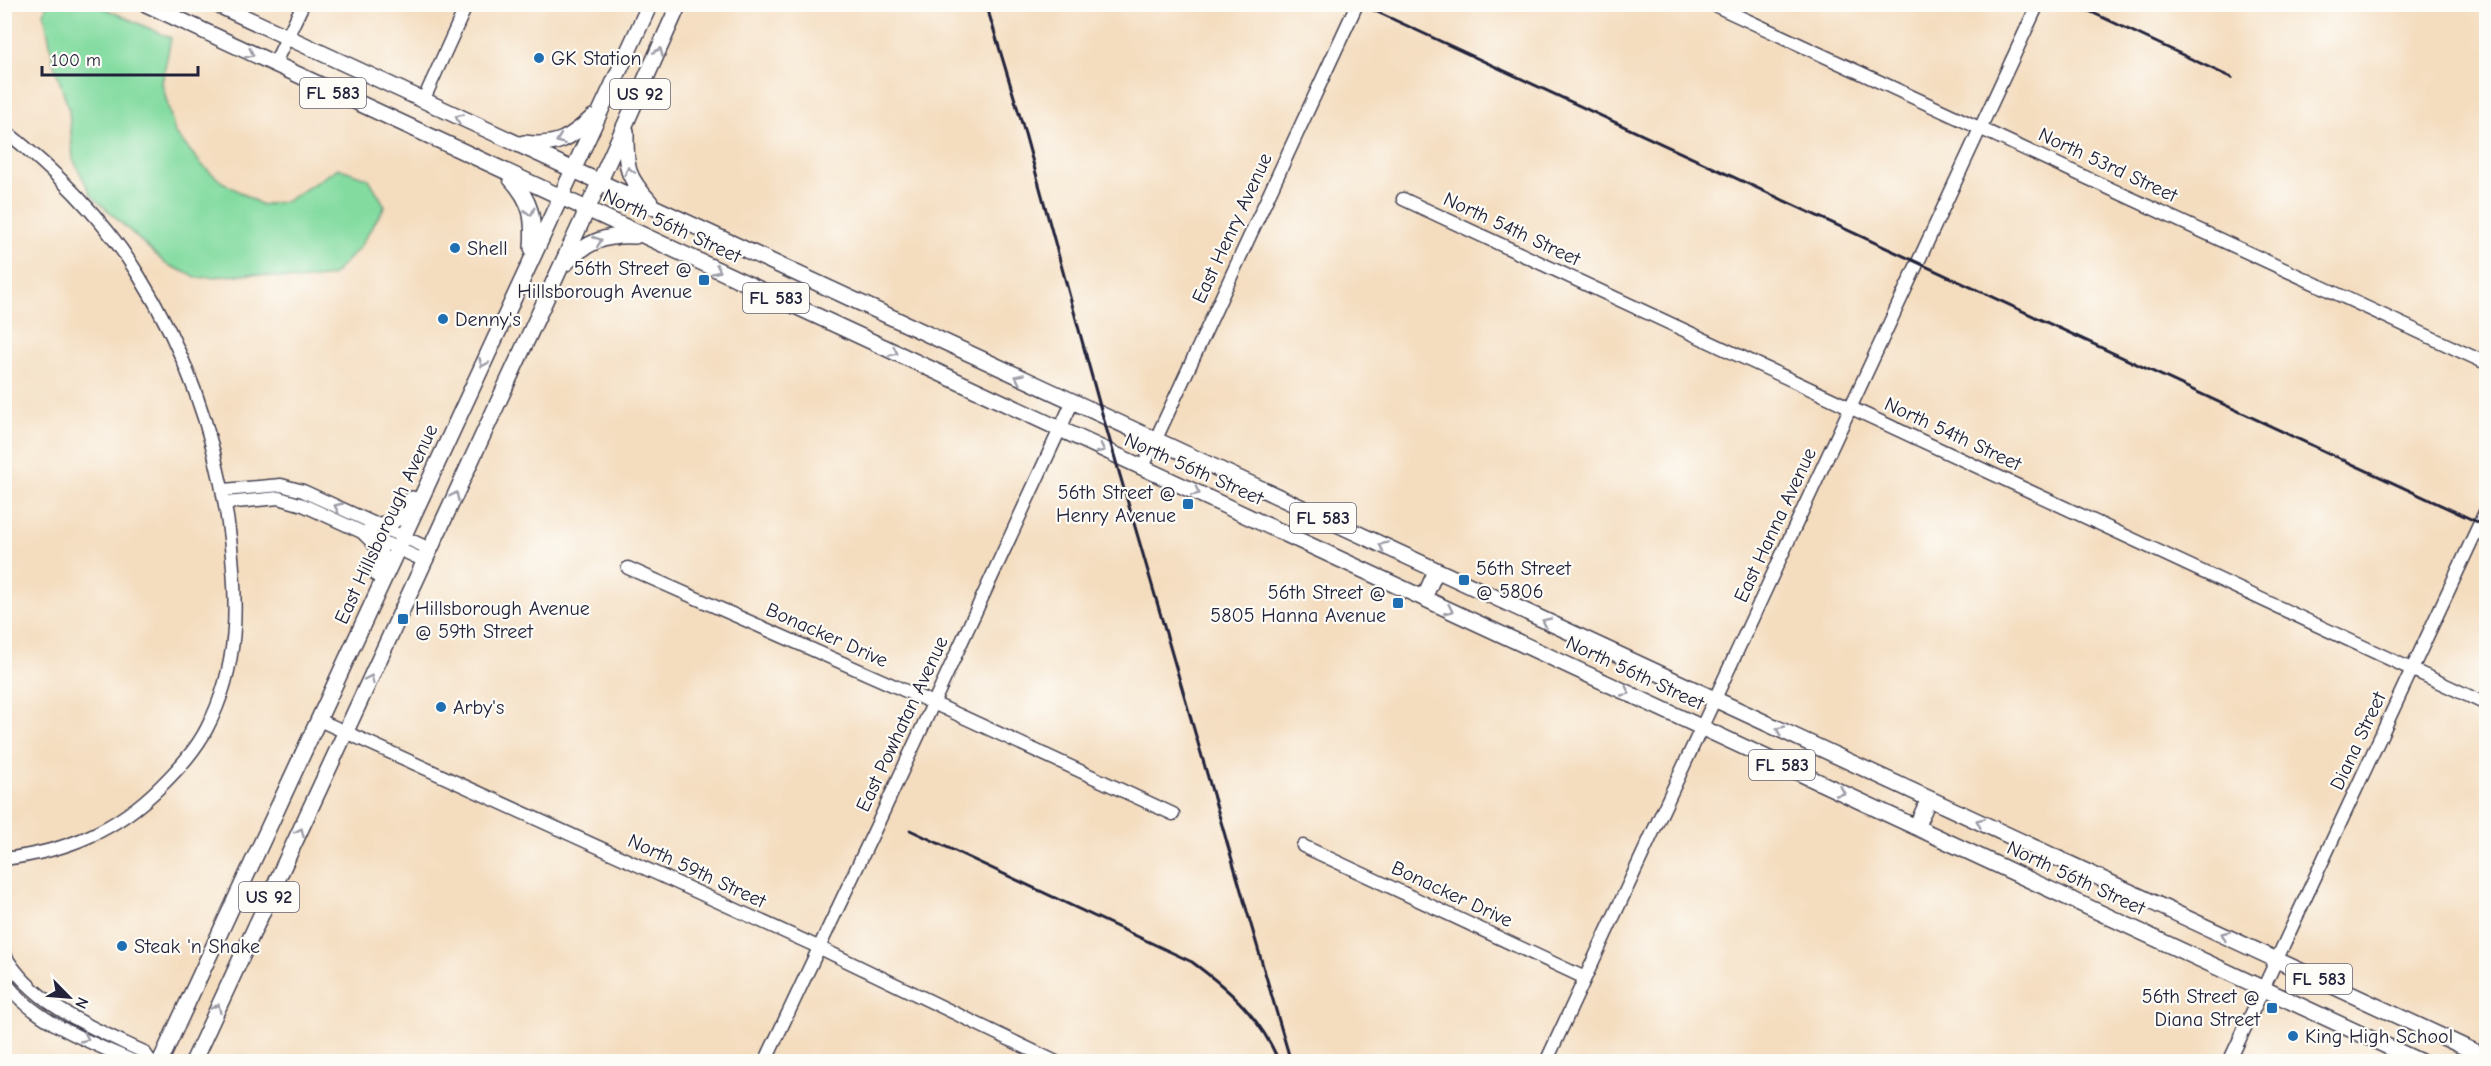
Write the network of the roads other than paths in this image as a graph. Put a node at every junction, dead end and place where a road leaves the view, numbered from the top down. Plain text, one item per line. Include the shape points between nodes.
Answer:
1 (146, 4) edge
2 (216, 4) edge
3 (303, 4) edge
4 (467, 4) edge
5 (650, 4) edge
6 (678, 4) edge
7 (1357, 4) edge
8 (1712, 4) edge
9 (2038, 4) edge
10 (288, 38) junction
11 (274, 65) junction
12 (423, 101) junction
13 (600, 111) junction
14 (626, 125) junction
15 (1981, 128) junction
16 (4, 130) edge
17 (512, 142) junction
18 (573, 170) junction
19 (505, 173) junction
20 (600, 182) junction
21 (559, 198) junction
22 (1403, 199) dead end
23 (656, 208) junction
24 (588, 210) junction
25 (646, 237) junction
26 (531, 260) junction
27 (560, 270) junction
28 (2487, 363) edge
29 (1072, 403) junction
30 (1851, 409) junction
31 (1060, 429) junction
32 (1156, 440) junction
33 (436, 464) junction
34 (1143, 467) junction
35 (225, 496) junction
36 (2487, 510) edge
37 (371, 529) junction
38 (400, 543) junction
39 (427, 555) junction
40 (628, 568) dead end
41 (1436, 571) junction
42 (1424, 598) junction
43 (371, 606) junction
44 (2414, 670) junction
45 (1715, 700) junction
46 (933, 702) junction
47 (2487, 704) edge
48 (319, 720) junction
49 (1703, 728) junction
50 (346, 732) junction
51 (1929, 799) junction
52 (1173, 814) dead end
53 (1916, 826) junction
54 (1303, 846) dead end
55 (4, 859) edge
56 (818, 947) junction
57 (4, 954) edge
58 (2278, 960) junction
59 (1585, 978) junction
60 (4, 980) edge
61 (2264, 988) junction
62 (2487, 1057) edge
63 (135, 1062) edge
64 (151, 1062) edge
65 (160, 1062) edge
66 (193, 1062) edge
67 (765, 1062) edge
68 (1056, 1062) edge
69 (1546, 1062) edge
70 (2229, 1062) edge
71 (2421, 1062) edge

1 -> 11 main road, North 56th Street / FL 583
2 - 10 main road, North 56th Street / FL 583
3 - 10 street
4 - 12 street
5 - 13 main road, East Hillsborough Avenue / US 92
14 -> 6 main road, US 92
7 - 32 street, East Henry Avenue
8 - 15 street, North 53rd Street
9 - 15 street, East Hanna Avenue
10 - 11 street
10 - 12 main road, North 56th Street / FL 583
11 - 19 main road, North 56th Street / FL 583
17 -> 12 main road, North 56th Street / FL 583
13 -> 17 main road via 574,135 557,143
13 - 18 main road, East Hillsborough Avenue / US 92
14 - 20 main road, US 92
23 -> 14 main road via 633,184 629,173
15 - 28 street, North 53rd Street
15 - 30 street, East Hanna Avenue
16 - 35 street via 33,152 70,190 139,275 183,359 213,445
17 - 18 main road, North 56th Street / FL 583
18 - 20 main road, North 56th Street / FL 583
18 - 21 main road, East Hillsborough Avenue / US 92
19 - 21 main road, North 56th Street / FL 583
19 -> 26 main road via 524,193 530,209 534,227
20 - 23 main road, North 56th Street / FL 583
20 - 24 main road, US 92
21 - 24 main road, North 56th Street / FL 583
21 - 26 main road, East Hillsborough Avenue / US 92
22 - 30 street, North 54th Street
29 -> 23 main road, North 56th Street / FL 583
24 - 25 main road, North 56th Street / FL 583
24 - 27 main road, US 92
27 -> 25 main road via 576,252 599,239 616,235
25 -> 31 main road, North 56th Street / FL 583
26 -> 33 main road, East Hillsborough Avenue / US 92
39 -> 27 main road, US 92
29 - 31 street, East Powhatan Avenue
29 - 32 main road, North 56th Street / FL 583
30 - 44 street, North 54th Street
30 - 45 street, East Hanna Avenue
31 -> 34 main road, North 56th Street / FL 583
31 - 46 street, East Powhatan Avenue
32 - 34 street, East Henry Avenue
41 -> 32 main road, North 56th Street / FL 583
33 - 37 main road via 404,513 395,521
33 - 38 main road, East Hillsborough Avenue / US 92
34 -> 42 main road, North 56th Street / FL 583
35 - 37 street via 281,485 303,491
35 - 55 street via 236,610 228,667 207,730 178,769 150,797 104,830 39,855
36 - 44 street, Diana Street
37 - 38 street
37 - 43 main road via 382,558
38 - 39 street
38 - 43 main road, East Hillsborough Avenue / US 92
50 -> 39 main road, US 92
40 - 46 street, Bonacker Drive
41 - 42 main road
45 -> 41 main road, North 56th Street / FL 583
42 -> 49 main road, North 56th Street / FL 583
43 - 48 main road, East Hillsborough Avenue / US 92
44 - 47 street, North 54th Street
44 - 58 street, Diana Street
45 - 49 street, East Hanna Avenue
51 -> 45 main road, North 56th Street / FL 583
46 - 52 street, Bonacker Drive
46 - 56 street, East Powhatan Avenue
48 - 50 street, North 59th Street
48 - 65 main road, East Hillsborough Avenue / US 92
49 -> 53 main road, North 56th Street / FL 583
49 - 59 street, East Hanna Avenue
50 - 56 street, North 59th Street
66 -> 50 main road, US 92
51 - 53 main road
58 -> 51 main road, North 56th Street / FL 583
53 - 61 main road, North 56th Street / FL 583
54 - 59 street, Bonacker Drive
56 - 67 street, East Powhatan Avenue
56 - 68 street, North 59th Street
57 - 64 street via 24,979 62,1012 144,1052
58 - 61 street, Diana Street
58 - 62 main road, North 56th Street / FL 583
59 - 69 street, East Hanna Avenue
60 -> 63 street via 34,1009 57,1024
61 - 70 street, Diana Street
61 - 71 main road, North 56th Street / FL 583

